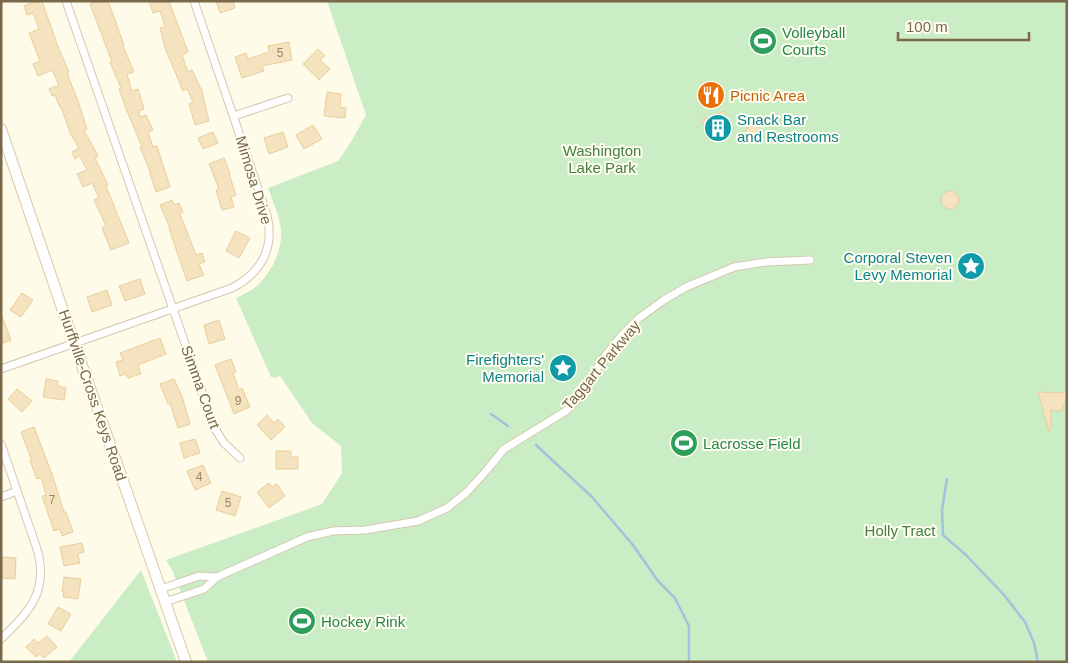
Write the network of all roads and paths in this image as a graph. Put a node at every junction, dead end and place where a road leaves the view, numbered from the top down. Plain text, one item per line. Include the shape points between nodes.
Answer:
1 (66, 1) edge
2 (194, 1) edge
3 (288, 98) dead end
4 (234, 116) junction
5 (1, 129) edge
6 (810, 260) dead end
7 (174, 308) junction
8 (74, 343) junction
9 (1, 369) edge
10 (1, 444) edge
11 (240, 458) dead end
12 (17, 491) junction
13 (1, 497) edge
14 (217, 578) junction
15 (161, 589) junction
16 (166, 602) junction
17 (1, 639) edge
18 (186, 662) edge

1 - 7 street
2 - 4 street, Mimosa Drive
3 - 4 street
4 - 7 street, Mimosa Drive via 267,216 269,244 260,264 247,280
5 - 8 main road, Hurffville-Cross Keys Road
6 - 14 street, Taggart Parkway via 734,267 664,300 622,335 574,403 504,449 467,492 447,508 418,520 307,537
7 - 8 street, Mimosa Drive
7 - 11 street, Simma Court via 214,427 224,443
8 - 9 street, Mimosa Drive
8 - 15 main road, Hurffville-Cross Keys Road
10 - 12 street
12 - 13 street
12 - 17 street via 37,548 41,578 30,607
14 - 15 street, Taggart Parkway via 199,576
14 - 16 street, Taggart Parkway via 204,589
15 - 16 main road, Hurffville-Cross Keys Road
16 - 18 main road, Hurffville-Cross Keys Road

